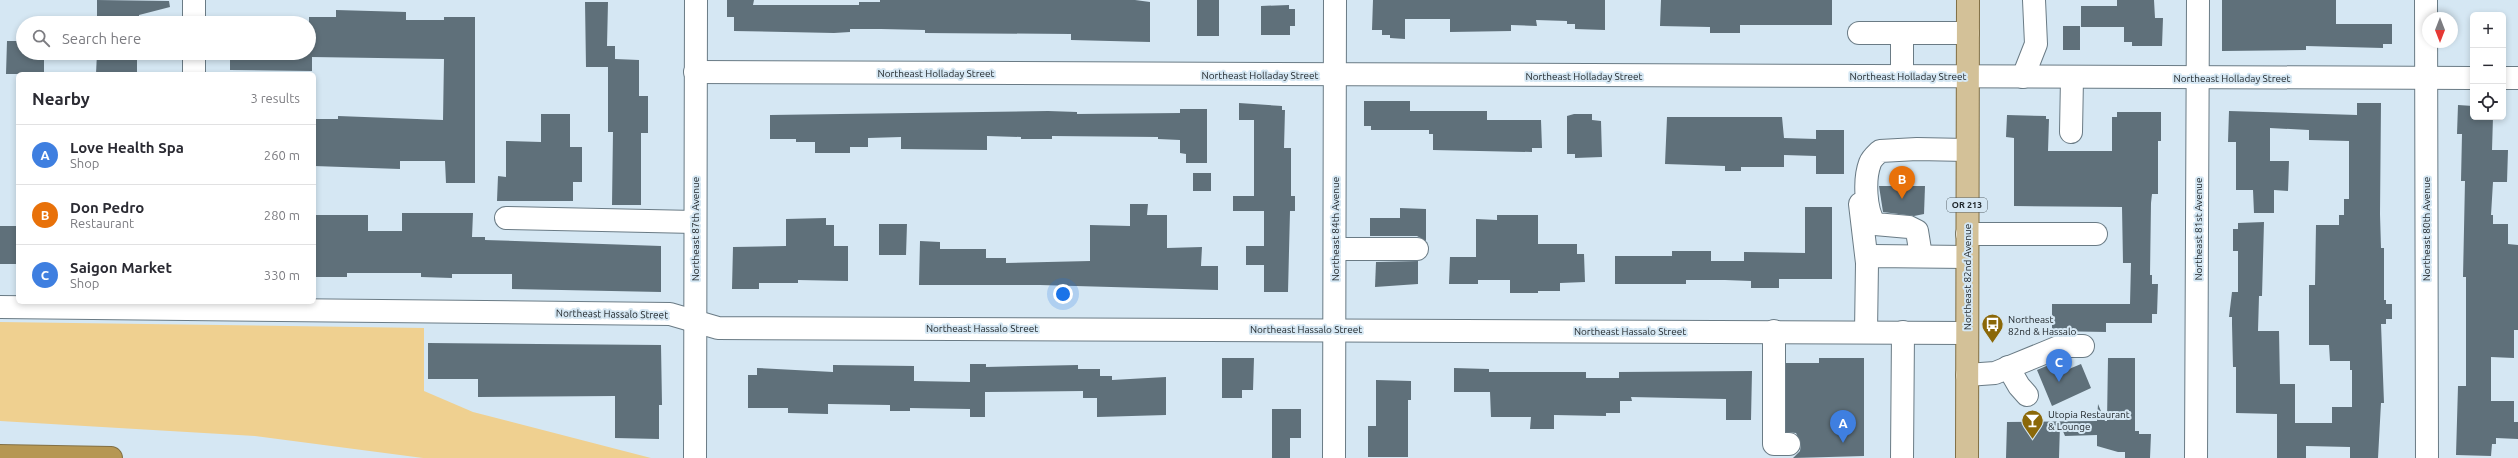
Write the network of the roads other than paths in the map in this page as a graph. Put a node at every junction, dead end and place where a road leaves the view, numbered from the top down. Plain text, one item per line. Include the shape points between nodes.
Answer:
1 (194, 0) edge
2 (696, 0) edge
3 (1335, 0) edge
4 (1968, 0) edge
5 (2034, 0) edge
6 (2198, 0) edge
7 (2426, 0) edge
8 (194, 16) edge
9 (1859, 33) dead end
10 (1902, 33) junction
11 (1968, 33) junction
12 (194, 60) edge
13 (194, 72) edge
14 (695, 72) junction
15 (1335, 75) junction
16 (1902, 76) junction
17 (1968, 76) junction
18 (2023, 77) junction
19 (2072, 78) junction
20 (2199, 78) junction
21 (2426, 78) junction
22 (2470, 78) edge
23 (2506, 78) edge
24 (2518, 78) edge
25 (2071, 132) dead end
26 (1968, 144) junction
27 (506, 218) dead end
28 (695, 222) junction
29 (1967, 234) junction
30 (2096, 234) dead end
31 (1417, 248) dead end
32 (1335, 249) junction
33 (1921, 256) junction
34 (1967, 256) junction
35 (1867, 262) junction
36 (195, 305) edge
37 (0, 307) edge
38 (695, 321) junction
39 (1335, 329) junction
40 (1774, 332) junction
41 (1866, 332) junction
42 (1903, 332) junction
43 (1967, 333) junction
44 (2083, 346) dead end
45 (2008, 367) junction
46 (1967, 375) junction
47 (2027, 395) dead end
48 (1789, 444) dead end
49 (0, 456) edge
50 (111, 458) edge
51 (695, 458) edge
52 (1334, 458) edge
53 (1902, 458) edge
54 (1967, 458) edge
55 (2196, 458) edge
56 (2427, 458) edge

1 - 8 street
2 - 14 street, Northeast 87th Avenue
3 - 15 street, Northeast 84th Avenue
4 - 11 main road, Northeast 82nd Avenue / OR 213
5 - 18 street via 2036,44
6 - 20 street, Northeast 81st Avenue
7 - 21 street, Northeast 80th Avenue
9 - 10 street
10 - 11 street
10 - 16 street
11 - 17 main road, Northeast 82nd Avenue / OR 213
12 - 13 street
14 - 15 street, Northeast Holladay Street
14 - 28 street, Northeast 87th Avenue
15 - 16 street, Northeast Holladay Street
15 - 32 street, Northeast 84th Avenue
16 - 17 street, Northeast Holladay Street
17 - 18 street, Northeast Holladay Street
17 - 26 main road, Northeast 82nd Avenue / OR 213
18 - 19 street, Northeast Holladay Street
19 - 20 street, Northeast Holladay Street
19 - 25 street
20 - 21 street, Northeast Holladay Street
20 - 55 street, Northeast 81st Avenue
21 - 22 street, Northeast Holladay Street
21 - 56 street, Northeast 80th Avenue
23 - 24 street
26 - 29 main road, Northeast 82nd Avenue / OR 213
26 - 33 street via 1880,151 1870,162 1870,217 1874,224 1917,230
26 - 35 street via 1880,140 1864,149 1860,157 1859,190
27 - 28 street
28 - 38 street, Northeast 87th Avenue
29 - 30 street
29 - 34 main road, Northeast 82nd Avenue / OR 213
31 - 32 street
32 - 39 street, Northeast 84th Avenue
33 - 34 street
33 - 35 street via 1872,256
34 - 43 main road, Northeast 82nd Avenue / OR 213
35 - 41 street
36 - 37 street, Northeast Hassalo Street
36 - 38 street, Northeast Hassalo Street via 670,314
38 - 39 street, Northeast Hassalo Street via 718,328
38 - 51 street, Northeast 87th Avenue
39 - 40 street, Northeast Hassalo Street
39 - 52 street, Northeast 84th Avenue
40 - 41 street, Northeast Hassalo Street
40 - 48 street via 1774,444
41 - 42 street, Northeast Hassalo Street
42 - 43 street, Northeast Hassalo Street
42 - 53 street
43 - 46 main road, Northeast 82nd Avenue / OR 213
44 - 45 street via 2056,347
45 - 46 street via 1995,373
45 - 47 street
46 - 54 main road, Northeast 82nd Avenue / OR 213
49 - 50 highway

